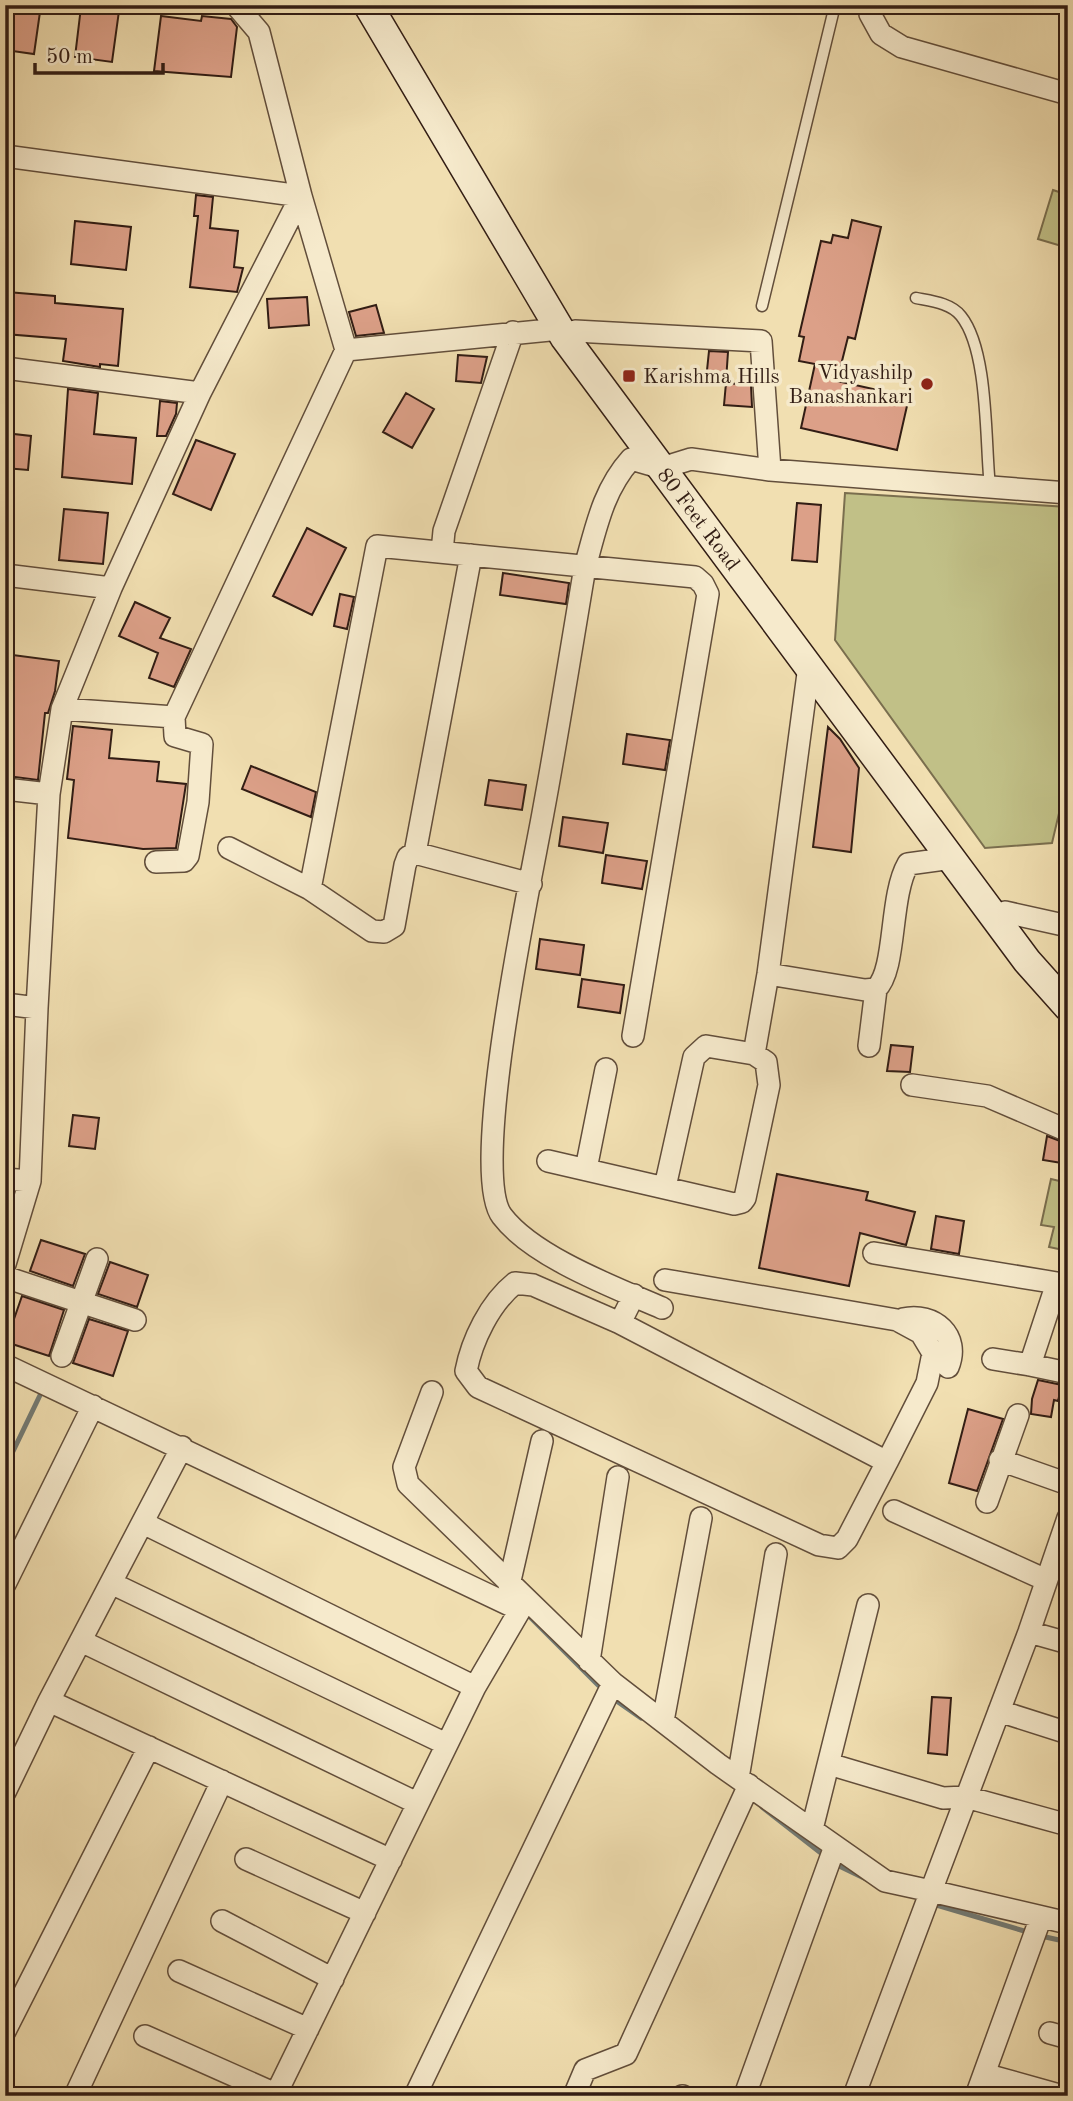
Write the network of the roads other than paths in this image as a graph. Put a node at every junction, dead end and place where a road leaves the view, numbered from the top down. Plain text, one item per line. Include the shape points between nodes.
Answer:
1 (236, 5) edge
2 (368, 5) edge
3 (383, 5) edge
4 (835, 5) edge
5 (872, 5) edge
6 (1068, 94) edge
7 (5, 156) edge
8 (301, 196) junction
9 (916, 298) dead end
10 (762, 306) dead end
11 (568, 330) junction
12 (513, 332) junction
13 (346, 350) junction
14 (5, 368) edge
15 (200, 393) junction
16 (669, 465) junction
17 (770, 470) junction
18 (990, 487) junction
19 (1068, 493) edge
20 (442, 552) junction
21 (471, 555) junction
22 (585, 568) junction
23 (5, 575) edge
24 (111, 588) junction
25 (809, 666) junction
26 (62, 709) junction
27 (174, 717) junction
28 (5, 789) edge
29 (49, 794) junction
30 (229, 848) dead end
31 (415, 853) junction
32 (952, 858) junction
33 (156, 862) dead end
34 (531, 884) junction
35 (310, 890) junction
36 (1005, 912) junction
37 (1068, 926) edge
38 (768, 974) junction
39 (876, 989) junction
40 (1068, 989) edge
41 (5, 1004) edge
42 (1068, 1007) edge
43 (37, 1008) junction
44 (633, 1036) dead end
45 (869, 1046) dead end
46 (754, 1054) junction
47 (606, 1069) dead end
48 (912, 1085) dead end
49 (1068, 1131) edge
50 (548, 1161) dead end
51 (586, 1169) junction
52 (5, 1179) edge
53 (30, 1181) junction
54 (665, 1187) junction
55 (874, 1253) dead end
56 (97, 1259) dead end
57 (5, 1264) edge
58 (5, 1277) edge
59 (665, 1280) dead end
60 (1062, 1285) edge
61 (634, 1295) junction
62 (80, 1302) junction
63 (662, 1308) dead end
64 (135, 1320) dead end
65 (897, 1320) junction
66 (620, 1323) junction
67 (62, 1356) dead end
68 (993, 1359) dead end
69 (5, 1365) edge
70 (1030, 1365) junction
71 (948, 1367) dead end
72 (1068, 1373) edge
73 (432, 1392) dead end
74 (93, 1406) junction
75 (1018, 1415) dead end
76 (542, 1441) dead end
77 (182, 1447) junction
78 (1000, 1460) junction
79 (887, 1462) junction
80 (618, 1476) dead end
81 (1068, 1484) edge
82 (987, 1502) dead end
83 (894, 1511) dead end
84 (701, 1518) dead end
85 (1068, 1518) edge
86 (143, 1523) junction
87 (776, 1555) dead end
88 (1061, 1557) edge
89 (1046, 1580) junction
90 (111, 1583) junction
91 (5, 1584) edge
92 (509, 1585) junction
93 (868, 1605) dead end
94 (1029, 1632) junction
95 (80, 1641) junction
96 (1068, 1643) edge
97 (589, 1661) junction
98 (613, 1683) junction
99 (475, 1686) junction
100 (49, 1701) junction
101 (999, 1711) junction
102 (663, 1721) junction
103 (1068, 1732) edge
104 (446, 1744) junction
105 (149, 1747) junction
106 (830, 1764) junction
107 (222, 1781) junction
108 (744, 1788) junction
109 (5, 1792) edge
110 (967, 1797) junction
111 (417, 1803) junction
112 (1068, 1825) edge
113 (812, 1829) junction
114 (835, 1846) junction
115 (246, 1859) dead end
116 (391, 1860) junction
117 (931, 1891) junction
118 (365, 1913) junction
119 (1041, 1917) junction
120 (222, 1921) dead end
121 (1068, 1923) edge
122 (178, 1971) dead end
123 (333, 1979) junction
124 (308, 2029) junction
125 (5, 2031) edge
126 (145, 2036) dead end
127 (984, 2074) junction
128 (278, 2095) edge
129 (745, 2095) edge
130 (75, 2096) edge
131 (415, 2096) edge
132 (573, 2096) edge
133 (854, 2096) edge
134 (976, 2096) edge
135 (1063, 2096) edge

1 - 8 street via 259,32
2 - 11 main road, 80 Feet Road
3 - 11 main road, 80 Feet Road
4 - 10 lane
5 - 6 street via 870,14 881,34 902,47
7 - 8 street
8 - 13 street
8 - 15 street
9 - 18 lane via 952,308 962,316 974,343
11 - 12 street
11 - 16 main road, 80 Feet Road
11 - 17 street via 761,341
12 - 13 street
12 - 20 street via 444,531
13 - 27 street
14 - 15 street
15 - 24 street
16 - 17 street via 691,458
16 - 22 street via 631,459 614,478
16 - 25 main road, 80 Feet Road
16 - 36 main road, 80 Feet Road
17 - 18 street
18 - 19 street
20 - 21 street
20 - 35 street via 377,546
21 - 22 street
21 - 31 street
22 - 34 street
22 - 44 street via 695,577 708,594
23 - 24 street
24 - 26 street
25 - 32 main road, 80 Feet Road
25 - 38 street
26 - 27 street
26 - 29 street
27 - 33 street via 175,736 202,744 198,802 188,856 184,861
28 - 29 street
29 - 43 street
30 - 35 street
31 - 34 street
31 - 35 street via 404,866 394,926 384,932 372,931
32 - 39 street via 908,864 899,880 886,975
32 - 42 main road, 80 Feet Road via 1027,961
34 - 61 street via 501,1050 493,1188 500,1214 522,1236 583,1273
36 - 37 street
36 - 40 main road, 80 Feet Road
38 - 39 street
38 - 46 street
39 - 45 street
41 - 43 street
43 - 53 street
46 - 54 street via 706,1045 694,1057
46 - 54 street via 766,1062 769,1085 745,1198 734,1204
47 - 51 street
48 - 49 street via 987,1096
50 - 51 street
51 - 54 street
52 - 53 street
53 - 57 street
55 - 60 street
56 - 62 street
58 - 62 street
59 - 65 street
60 - 70 street
61 - 63 street
61 - 66 street
62 - 64 street
62 - 67 street
65 - 71 street via 912,1317 937,1324 948,1333 953,1344
65 - 79 street via 921,1333 933,1353 927,1383
66 - 79 street
66 - 79 street via 533,1285 514,1283 498,1297 466,1371 478,1388 819,1545 838,1548 847,1539
68 - 70 street
69 - 74 street
70 - 72 street
73 - 92 street via 404,1467 408,1484
74 - 77 street
74 - 91 street
75 - 78 street
76 - 92 street
77 - 86 street
77 - 99 street via 520,1610
78 - 81 street
78 - 82 street
80 - 97 street
83 - 89 street
84 - 102 street
85 - 88 street
86 - 90 street
86 - 99 street
87 - 108 street
88 - 89 street
89 - 94 street
90 - 95 street
90 - 104 street
92 - 97 street
93 - 106 street
94 - 96 street
94 - 101 street
95 - 100 street
95 - 111 street
97 - 98 street
98 - 102 street
98 - 131 street
99 - 104 street
100 - 105 street
100 - 109 street
101 - 103 street
101 - 110 street
102 - 108 street
104 - 111 street
105 - 107 street
105 - 125 street
106 - 110 street via 943,1798
106 - 113 street
107 - 116 street
107 - 130 street
108 - 113 street
108 - 132 street via 626,2054 585,2070
110 - 112 street
110 - 117 street
111 - 116 street
113 - 114 street
114 - 117 street via 885,1881
114 - 129 street
115 - 118 street
116 - 118 street
117 - 119 street
117 - 133 street
118 - 123 street
119 - 121 street
119 - 127 street
120 - 123 street
122 - 124 street
123 - 124 street
124 - 128 street
126 - 128 street
127 - 134 street
127 - 135 street

